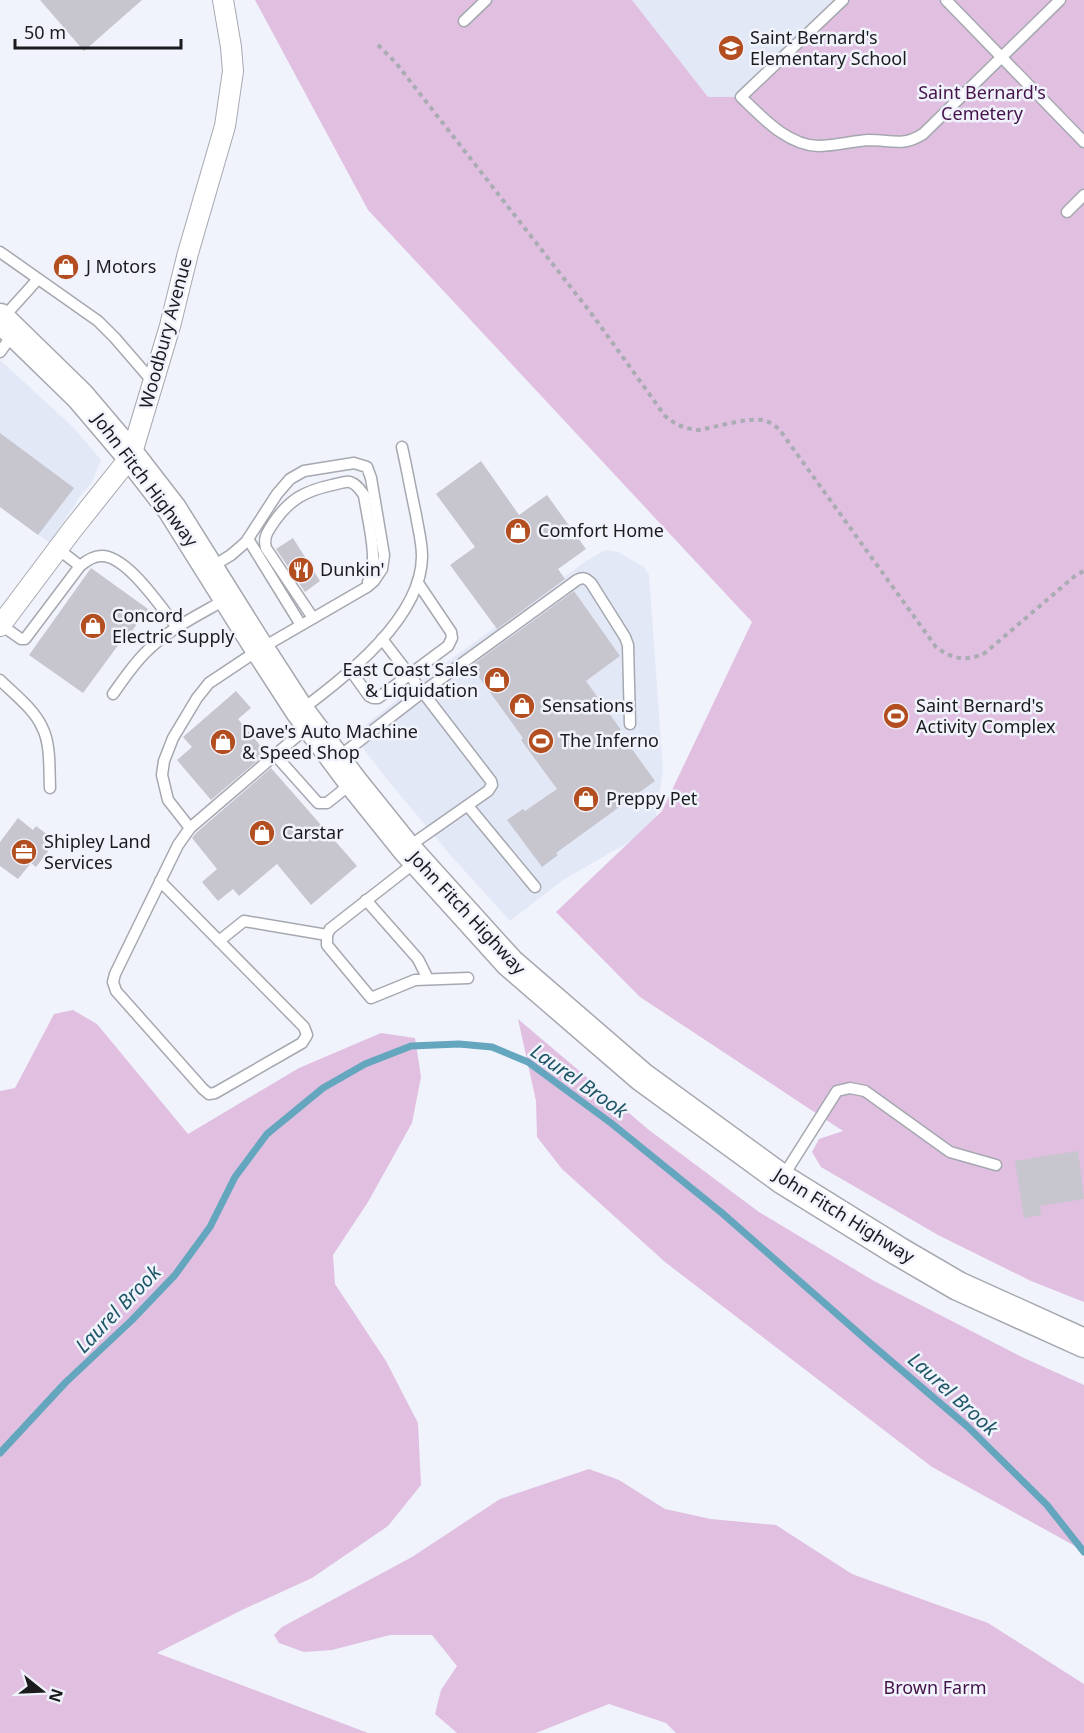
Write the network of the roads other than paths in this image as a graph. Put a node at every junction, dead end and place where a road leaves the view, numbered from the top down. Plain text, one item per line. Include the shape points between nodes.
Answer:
1 (223, 0) edge
2 (486, 0) edge
3 (843, 0) edge
4 (946, 0) edge
5 (1060, 0) edge
6 (464, 21) dead end
7 (1001, 56) junction
8 (1084, 142) edge
9 (1084, 195) edge
10 (1067, 212) dead end
11 (0, 252) edge
12 (38, 279) junction
13 (4, 330) edge
14 (153, 382) junction
15 (402, 447) dead end
16 (131, 456) junction
17 (248, 539) junction
18 (58, 549) junction
19 (80, 566) junction
20 (210, 568) junction
21 (418, 583) junction
22 (360, 591) junction
23 (228, 598) junction
24 (313, 618) junction
25 (0, 625) edge
26 (301, 625) junction
27 (177, 627) junction
28 (382, 639) junction
29 (260, 649) junction
30 (351, 670) junction
31 (411, 674) junction
32 (0, 680) edge
33 (424, 691) junction
34 (113, 694) dead end
35 (305, 718) junction
36 (630, 724) dead end
37 (276, 756) junction
38 (336, 759) junction
39 (352, 782) junction
40 (50, 789) dead end
41 (468, 806) junction
42 (190, 828) junction
43 (412, 854) junction
44 (160, 881) junction
45 (535, 887) dead end
46 (366, 900) junction
47 (327, 935) junction
48 (219, 941) junction
49 (468, 978) dead end
50 (428, 979) junction
51 (996, 1165) dead end
52 (782, 1179) junction
53 (1084, 1343) edge

1 - 14 street, Woodbury Avenue via 233,71 225,126
2 - 6 lane
3 - 7 lane via 741,97 797,141 816,146 916,139
4 - 7 lane
5 - 7 lane
7 - 8 lane
9 - 10 lane
11 - 12 lane
12 - 13 lane
12 - 14 lane via 98,321
13 - 16 main road, John Fitch Highway via 80,396
14 - 16 street, Woodbury Avenue
15 - 21 lane via 422,547
16 - 18 street, Woodbury Avenue
16 - 20 main road, John Fitch Highway
17 - 20 lane
17 - 22 lane via 290,479 304,471 363,465 369,472 384,564 374,581
17 - 26 lane
18 - 19 lane
18 - 25 street, Woodbury Avenue
19 - 25 lane via 25,639
19 - 27 lane via 100,556 119,562
20 - 23 main road, John Fitch Highway
21 - 28 lane
21 - 31 lane via 452,638 448,646
22 - 24 lane
22 - 24 lane via 370,581 374,567 364,495 347,481 306,492 280,514 265,542
23 - 27 lane
23 - 29 main road, John Fitch Highway
24 - 26 lane
26 - 29 lane
27 - 34 lane via 145,653
28 - 30 lane
28 - 31 lane
29 - 35 main road, John Fitch Highway
29 - 42 lane via 209,683 173,738 164,761 162,775 168,800
30 - 31 lane via 373,698
30 - 35 lane
31 - 33 lane
32 - 40 lane via 42,726
33 - 36 lane via 582,578 591,583 626,637
33 - 38 lane
33 - 41 lane via 491,781 488,791
35 - 37 lane
35 - 38 main road, John Fitch Highway
37 - 39 lane via 318,803 327,803
37 - 42 lane
38 - 39 main road, John Fitch Highway
39 - 43 main road, John Fitch Highway
41 - 43 lane
41 - 45 lane
42 - 44 lane
43 - 46 lane
43 - 52 main road, John Fitch Highway via 510,963 642,1077
44 - 48 lane
44 - 48 lane via 115,974 114,986 209,1094 302,1043 307,1035 304,1027
46 - 47 lane via 330,928
46 - 50 lane via 418,959
47 - 48 lane via 244,921
47 - 50 lane via 327,945 371,998 415,980
49 - 50 lane
51 - 52 lane via 950,1152 865,1091 850,1088 837,1091
52 - 53 main road, John Fitch Highway via 958,1286

